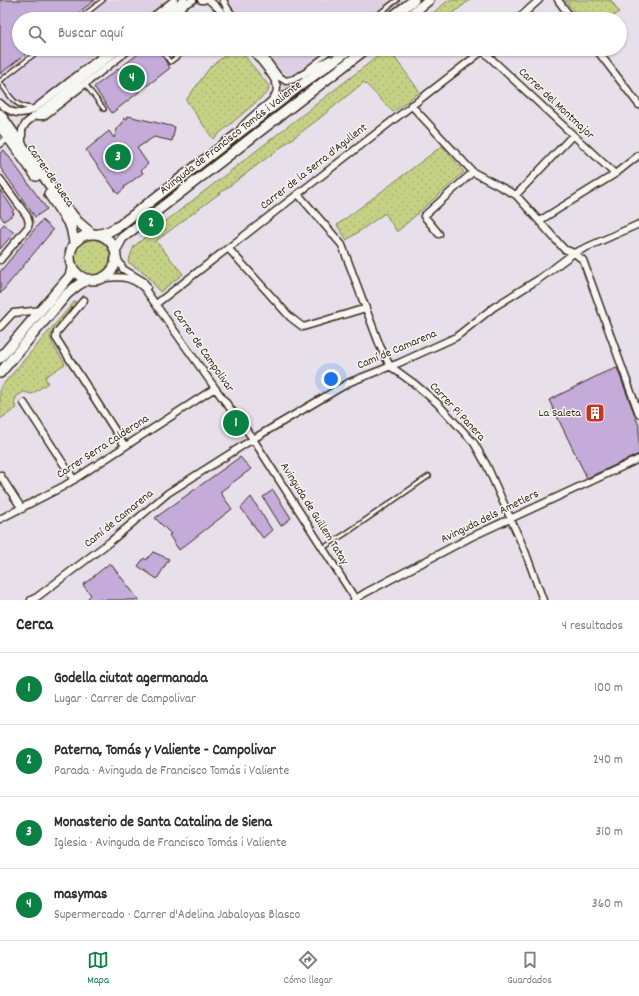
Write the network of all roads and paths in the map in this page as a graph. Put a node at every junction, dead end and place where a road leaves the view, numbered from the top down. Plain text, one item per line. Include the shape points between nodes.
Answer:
1 (103, 0) edge
2 (174, 0) edge
3 (184, 0) edge
4 (193, 0) edge
5 (201, 0) edge
6 (204, 0) edge
7 (209, 0) edge
8 (223, 0) edge
9 (397, 0) edge
10 (414, 0) edge
11 (429, 0) edge
12 (539, 0) edge
13 (558, 0) edge
14 (88, 12) edge
15 (159, 12) edge
16 (168, 12) edge
17 (176, 12) edge
18 (222, 12) edge
19 (230, 12) edge
20 (381, 12) edge
21 (398, 12) edge
22 (414, 12) edge
23 (526, 12) edge
24 (567, 12) edge
25 (31, 56) edge
26 (100, 56) edge
27 (111, 56) edge
28 (121, 56) edge
29 (166, 56) edge
30 (178, 56) edge
31 (256, 56) edge
32 (263, 56) edge
33 (324, 56) edge
34 (336, 56) edge
35 (340, 56) edge
36 (357, 56) edge
37 (476, 56) edge
38 (490, 56) edge
39 (601, 56) edge
40 (294, 79) junction
41 (0, 81) edge
42 (85, 84) junction
43 (411, 105) junction
44 (639, 105) edge
45 (36, 107) junction
46 (0, 108) edge
47 (104, 108) dead end
48 (34, 116) junction
49 (0, 126) edge
50 (574, 135) junction
51 (8, 138) junction
52 (22, 140) junction
53 (228, 142) junction
54 (0, 144) edge
55 (639, 155) edge
56 (473, 172) junction
57 (615, 174) junction
58 (0, 179) edge
59 (298, 194) junction
60 (516, 195) junction
61 (74, 216) junction
62 (540, 221) junction
63 (639, 224) edge
64 (95, 234) junction
65 (439, 234) dead end
66 (74, 242) junction
67 (228, 248) junction
68 (574, 253) junction
69 (115, 254) junction
70 (0, 260) edge
71 (72, 268) junction
72 (89, 279) junction
73 (99, 279) junction
74 (149, 294) junction
75 (84, 300) dead end
76 (156, 304) junction
77 (366, 308) junction
78 (42, 310) junction
79 (0, 327) edge
80 (0, 358) edge
81 (390, 366) junction
82 (0, 373) edge
83 (215, 388) junction
84 (24, 403) dead end
85 (639, 414) edge
86 (254, 439) junction
87 (125, 446) junction
88 (639, 459) edge
89 (0, 475) edge
90 (429, 476) dead end
91 (74, 480) junction
92 (22, 508) junction
93 (0, 519) edge
94 (510, 519) junction
95 (323, 548) junction
96 (31, 600) edge
97 (355, 600) edge
98 (543, 600) edge

1 - 14 lane
2 - 15 street
3 - 16 street
4 - 17 street
5 - 6 street
7 - 18 street
8 - 19 street
9 - 20 lane
10 - 21 main road
11 - 22 main road
12 - 23 street
13 - 24 street
25 - 41 lane
26 - 45 street
27 - 48 street
28 - 42 street
29 - 30 lane via 170,62
31 - 53 street via 274,79 276,93 272,100 250,118
32 - 40 street via 278,76 286,81
33 - 40 lane
34 - 40 street
35 - 53 main road, Avinguda de Francisco Tomás i Valiente
36 - 69 main road, Avinguda de Francisco Tomás i Valiente via 122,238
37 - 43 street, Carrer de la Serra d'Agullent
38 - 50 street, Carrer del Montmajor
39 - 44 street
41 - 45 lane via 19,106
42 - 47 lane
42 - 48 street via 44,116
43 - 56 street
43 - 59 street, Carrer de la Serra d'Agullent
45 - 46 street via 25,113
46 - 52 street, Carrer de Sueca
46 - 61 main road, Carrer de Sueca via 58,197
48 - 52 street via 22,130
49 - 51 main road, Carrer de Sueca
50 - 57 street, Carrer del Montmajor
50 - 60 street
51 - 54 street
51 - 66 main road, Carrer de Sueca via 71,227
52 - 61 street, Carrer de Sueca
53 - 64 main road, Avinguda de Francisco Tomás i Valiente via 119,226 108,232
55 - 57 street
56 - 60 street
56 - 65 street via 424,216
57 - 62 street
58 - 70 street via 27,216 28,223 26,230
59 - 67 street, Carrer de la Serra d'Agullent
59 - 77 street, Carrer Pi Panera via 342,244
60 - 62 street
61 - 64 main road, Carrer de Sueca
62 - 68 street via 564,249
63 - 68 street, Camí de Camarena
64 - 66 main road via 85,234
64 - 69 main road via 112,243
66 - 71 main road via 70,255
67 - 76 street, Carrer de la Serra d'Agullent
67 - 77 street via 303,328
68 - 81 street, Camí de Camarena via 494,307 456,337
68 - 85 street via 583,260
69 - 73 main road via 115,264
69 - 74 street, Carrer de Campolivar via 123,269 143,281
71 - 72 main road via 77,274
71 - 78 main road via 70,276
72 - 73 main road
72 - 82 main road via 67,294
73 - 74 street, Carrer de Campolivar via 126,277 140,284
74 - 76 street, Carrer de Campolivar
75 - 87 street via 57,332 56,338
76 - 83 street, Carrer de Campolivar
77 - 81 street, Carrer Pi Panera
78 - 79 street via 13,314
78 - 80 main road
81 - 86 street, Camí de Camarena via 350,382
81 - 94 street, Carrer Pi Panera via 437,403 474,443
83 - 86 street, Carrer de Campolivar
83 - 87 street, Carrer Serra Calderona
84 - 91 street
86 - 95 street, Avinguda de Guillem Tatay
86 - 96 street, Camí de Camarena via 168,493 111,541
87 - 91 street, Carrer Serra Calderona
88 - 94 street, Avinguda dels Ametlers
89 - 92 street
90 - 95 lane
91 - 92 street, Carrer Serra Calderona
92 - 93 street, Carrer Serra Calderona
94 - 97 street, Avinguda dels Ametlers via 470,537
94 - 98 street, Carrer Pi Panera
95 - 97 street, Avinguda de Guillem Tatay

